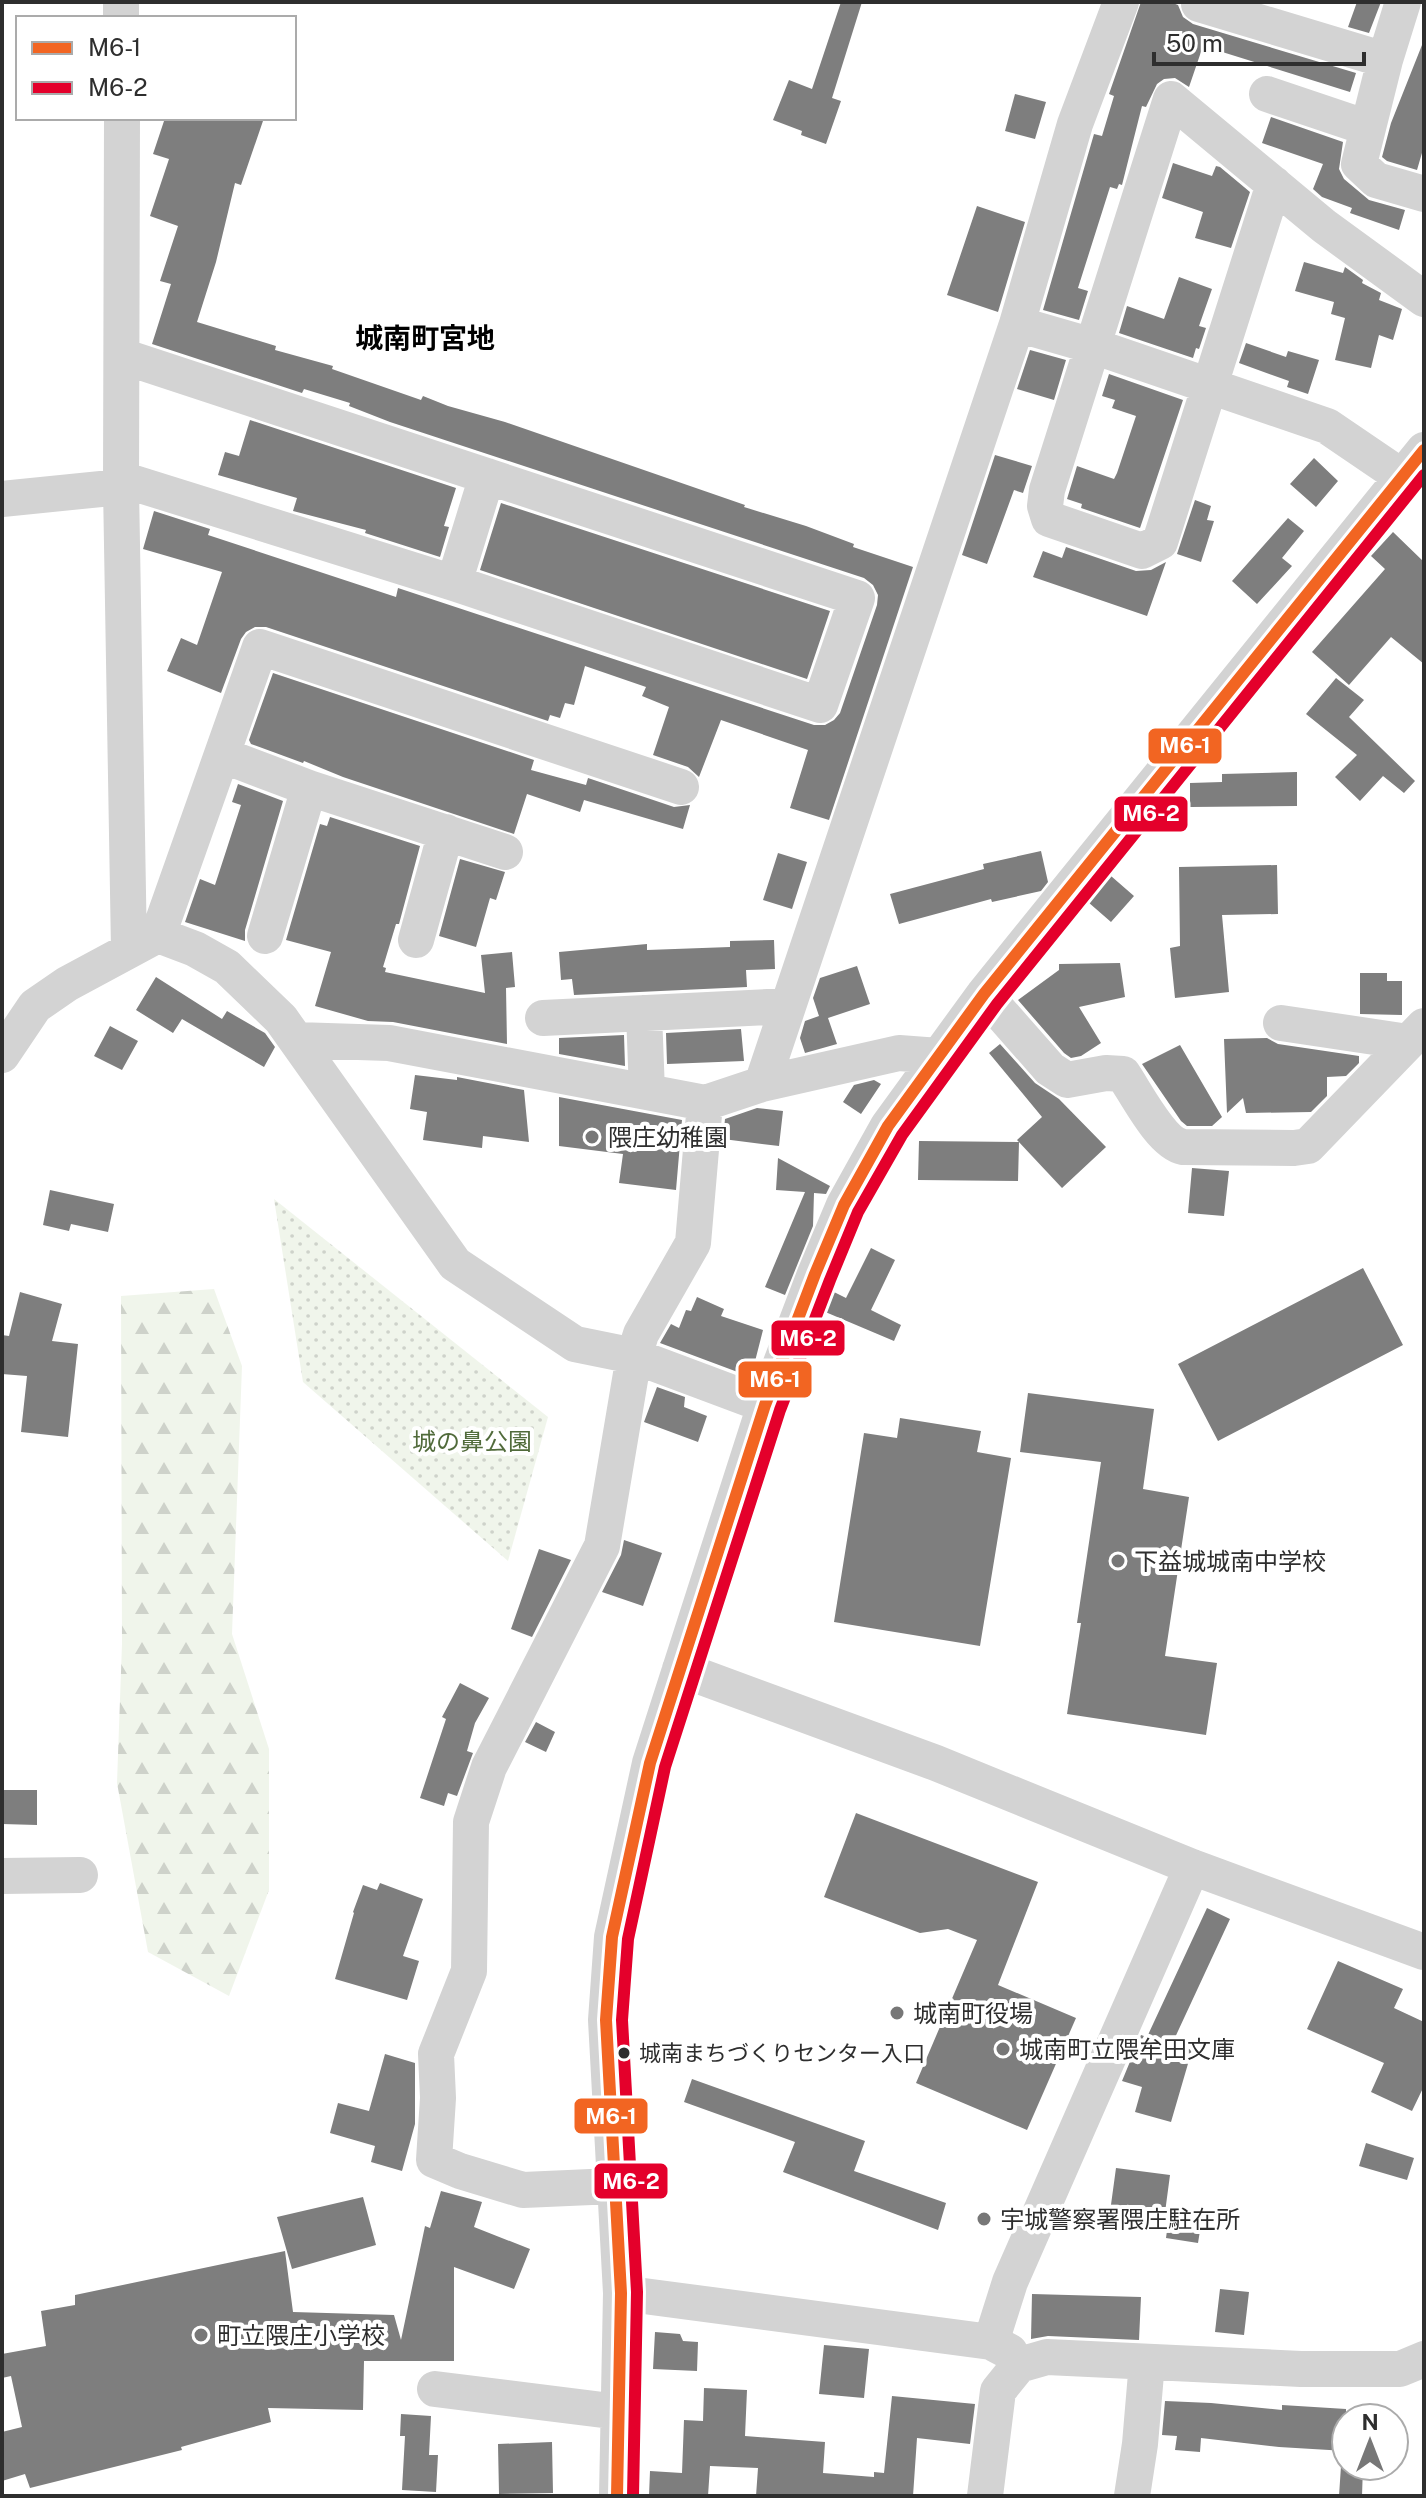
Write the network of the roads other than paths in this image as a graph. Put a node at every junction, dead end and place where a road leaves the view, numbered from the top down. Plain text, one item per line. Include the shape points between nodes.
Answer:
1 (1121, 2) edge
2 (1199, 2) edge
3 (1408, 15) edge
4 (1385, 60) junction
5 (1267, 94) dead end
6 (122, 120) edge
7 (1368, 128) junction
8 (1274, 184) junction
9 (1424, 194) edge
10 (1424, 299) edge
11 (1017, 324) junction
12 (1093, 346) junction
13 (122, 356) junction
14 (1208, 387) junction
15 (1413, 464) edge
16 (487, 476) junction
17 (121, 483) junction
18 (2, 499) edge
19 (454, 583) junction
20 (222, 755) junction
21 (681, 787) dead end
22 (309, 788) junction
23 (446, 832) junction
24 (505, 852) dead end
25 (265, 936) dead end
26 (416, 940) dead end
27 (144, 943) junction
28 (984, 994) junction
29 (788, 1006) junction
30 (644, 1013) junction
31 (543, 1018) dead end
32 (1281, 1023) dead end
33 (1416, 1034) edge
34 (296, 1040) junction
35 (2, 1055) edge
36 (939, 1056) junction
37 (762, 1084) junction
38 (647, 1092) junction
39 (705, 1103) junction
40 (634, 1356) junction
41 (765, 1405) junction
42 (680, 1669) junction
43 (1192, 1867) junction
44 (80, 1875) dead end
45 (2, 1876) edge
46 (1424, 1952) edge
47 (614, 2186) junction
48 (621, 2293) junction
49 (991, 2342) junction
50 (1424, 2359) edge
51 (1147, 2362) junction
52 (1019, 2365) junction
53 (435, 2389) dead end
54 (619, 2412) junction
55 (617, 2496) edge
56 (985, 2496) edge
57 (1132, 2496) edge

1 - 11 street via 1075,124
2 - 4 street
3 - 4 street
4 - 7 street
5 - 7 street
6 - 13 street
7 - 9 street via 1359,164 1376,180
8 - 10 street
8 - 12 street via 1171,99
8 - 14 street
11 - 12 street
11 - 29 street
12 - 14 street
12 - 14 street via 1047,490 1049,519 1142,551 1160,542
13 - 16 street
13 - 17 street
14 - 15 street via 1327,426
15 - 28 street
16 - 19 street
16 - 19 street via 857,598 820,705
17 - 18 street
17 - 19 street
17 - 27 street
20 - 21 street via 260,647
20 - 22 street
20 - 27 street
22 - 23 street
22 - 25 street
23 - 24 street
23 - 26 street
27 - 34 street via 195,949 227,967
27 - 35 street via 35,1006
28 - 33 street via 1050,1069 1067,1080 1123,1074 1165,1136 1183,1147 1308,1146
28 - 36 street
29 - 30 street
29 - 37 street
30 - 31 street
30 - 38 street
32 - 33 street
34 - 38 street via 389,1043
34 - 40 street via 455,1264 575,1344
36 - 37 street via 899,1053
36 - 41 street via 888,1126 844,1205
37 - 39 street
38 - 39 street
39 - 40 street via 693,1243
40 - 41 street
40 - 47 street via 602,1546 489,1767 471,1822 469,1971 436,2054 434,2160 523,2190
41 - 42 street
42 - 43 street via 936,1763
42 - 47 street via 650,1763 612,1937 606,2020
43 - 46 street
43 - 49 street via 1010,2282
44 - 45 street
47 - 48 street
48 - 49 street
48 - 54 street
49 - 52 street via 1011,2353
50 - 51 street via 1400,2369
51 - 52 street via 1047,2357
51 - 57 street
52 - 56 street via 998,2391
53 - 54 street
54 - 55 street

